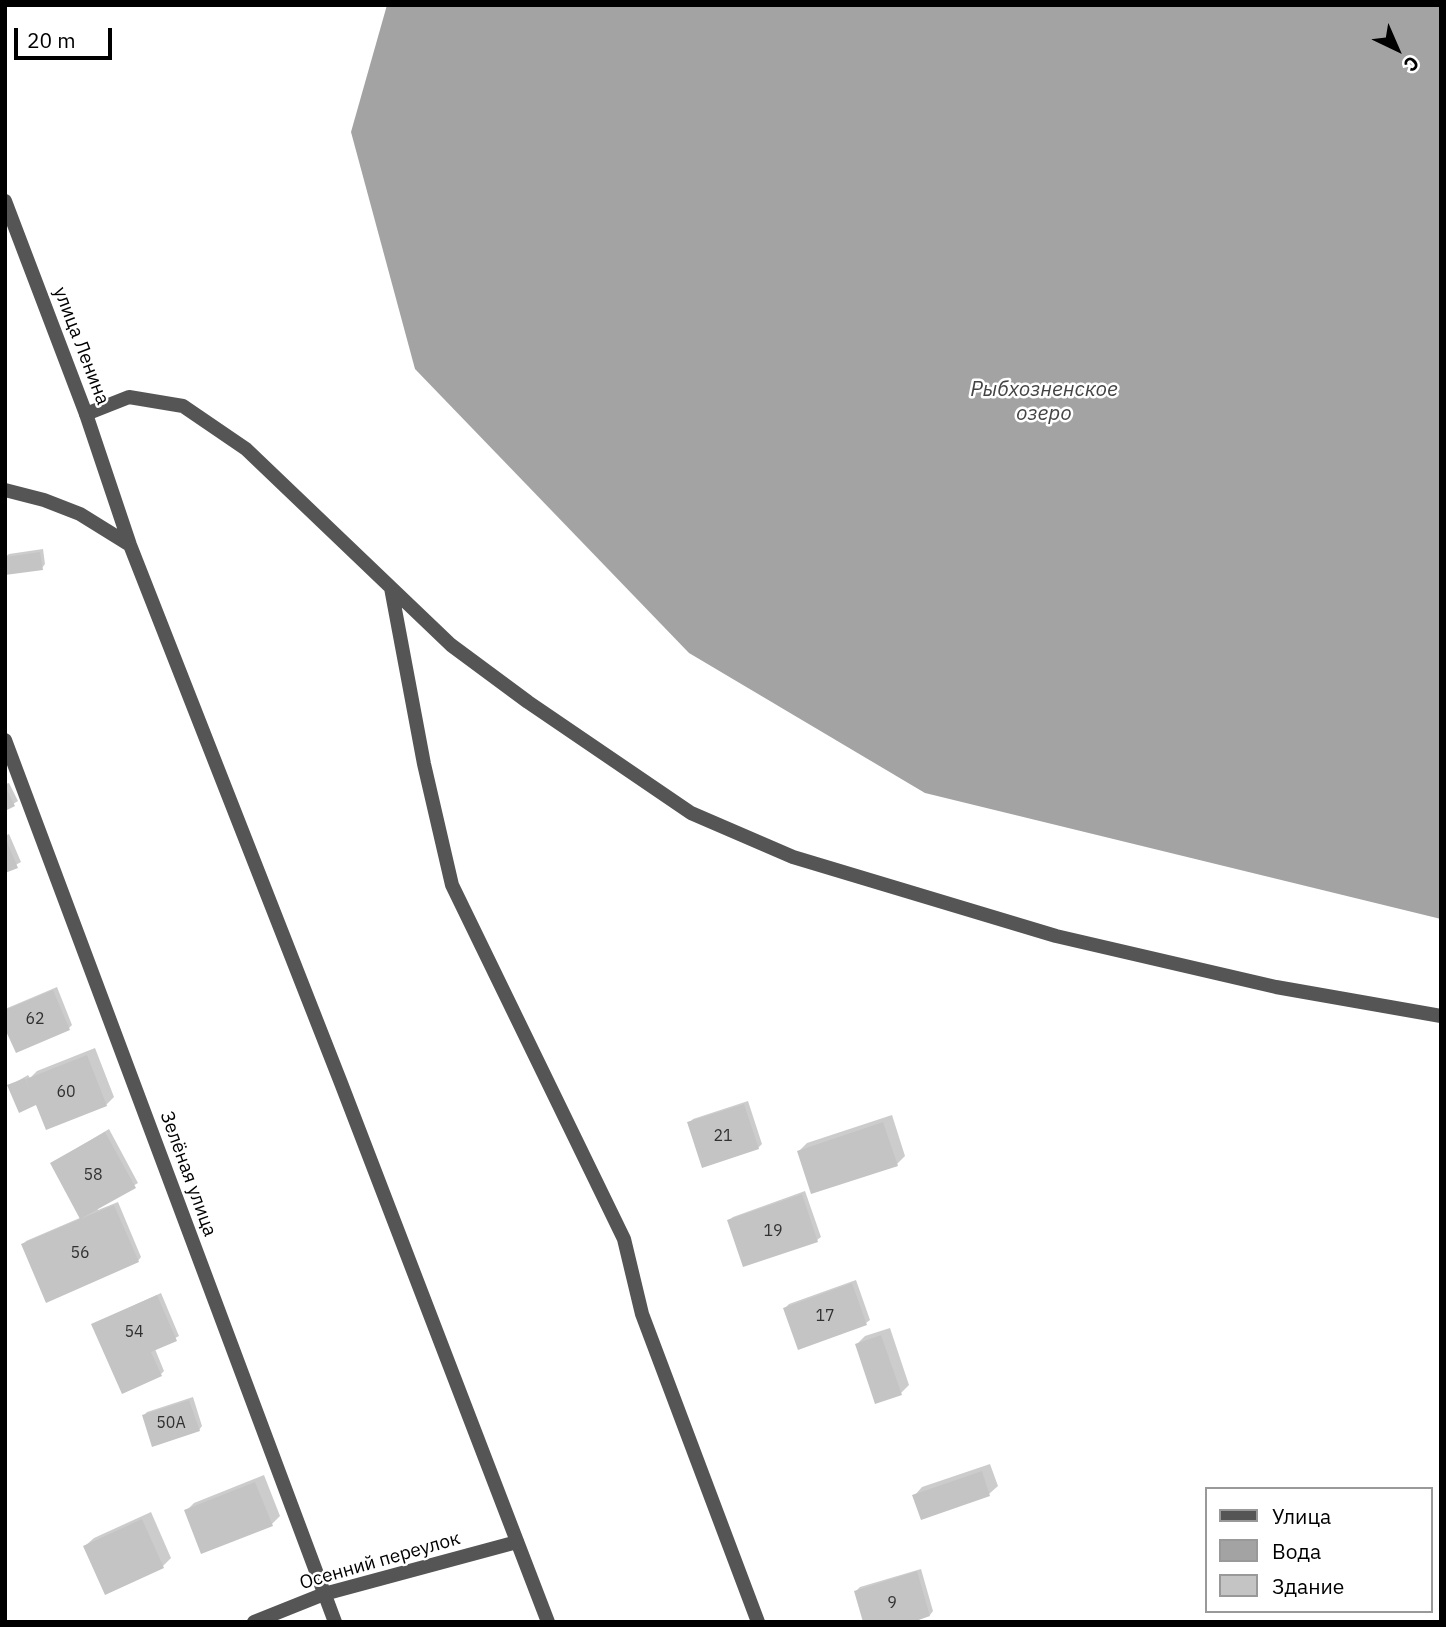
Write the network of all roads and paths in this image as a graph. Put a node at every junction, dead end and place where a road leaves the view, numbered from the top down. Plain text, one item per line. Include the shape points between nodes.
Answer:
1 (5, 201) edge
2 (86, 414) junction
3 (5, 490) edge
4 (130, 545) junction
5 (391, 588) junction
6 (5, 740) edge
7 (1441, 1016) edge
8 (517, 1542) junction
9 (324, 1594) junction
10 (254, 1622) edge
11 (335, 1622) edge
12 (548, 1622) edge
13 (758, 1622) edge

1 - 2 street, улица Ленина
2 - 4 street, улица Ленина
2 - 5 street via 130,397 183,406 246,449
3 - 4 street via 80,513
4 - 8 street, улица Ленина
5 - 7 street via 451,645 691,813 793,857 1056,936 1276,987
5 - 13 street via 452,885 624,1239 642,1314
6 - 9 street, Зелёная улица
8 - 9 street, Осенний переулок
8 - 12 street, улица Ленина
9 - 10 street, Осенний переулок
9 - 11 street, Зелёная улица

